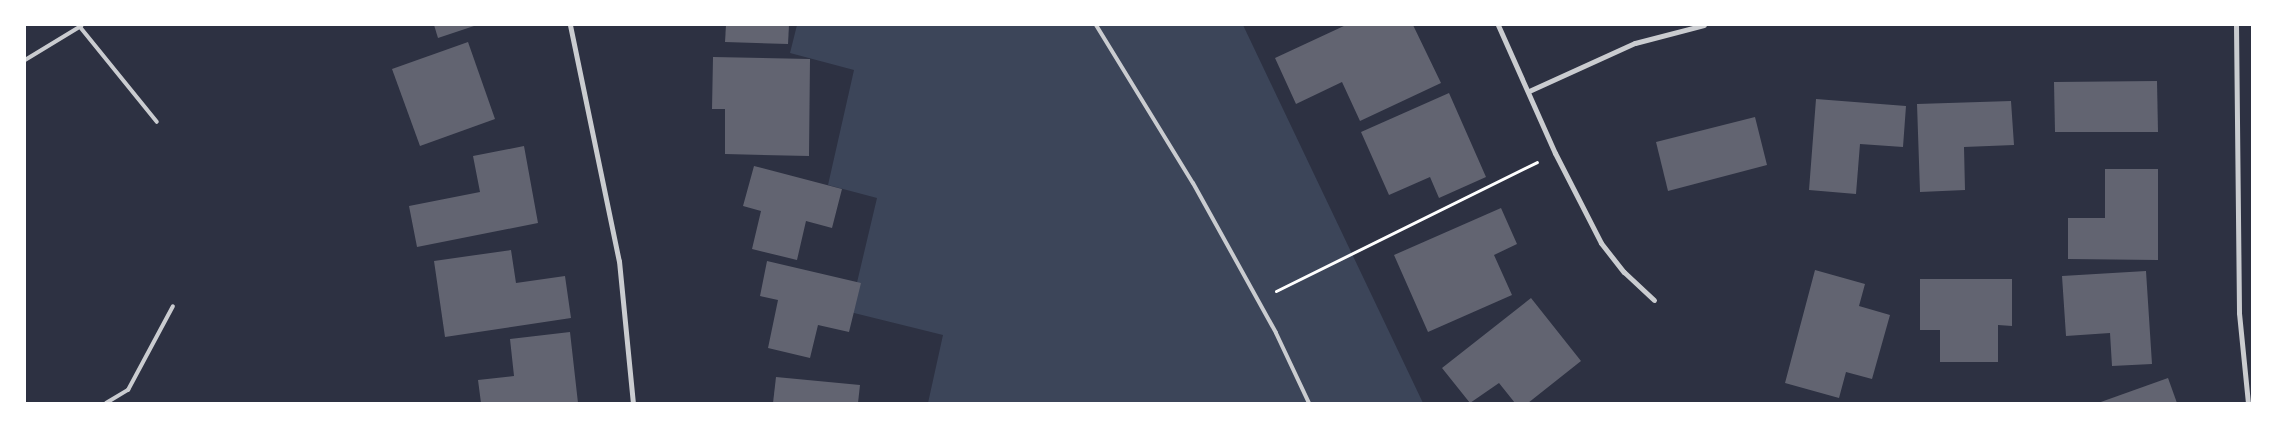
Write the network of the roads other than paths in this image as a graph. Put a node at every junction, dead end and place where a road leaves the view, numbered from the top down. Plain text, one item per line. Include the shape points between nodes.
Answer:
1 (570, 25) edge
2 (1096, 25) edge
3 (1498, 25) edge
4 (1704, 25) edge
5 (2236, 25) edge
6 (81, 26) edge
7 (25, 60) edge
8 (1529, 91) junction
9 (157, 122) dead end
10 (1654, 300) dead end
11 (173, 306) dead end
12 (106, 403) edge
13 (633, 403) edge
14 (1309, 403) edge
15 (2248, 403) edge

1 - 13 street via 619,261
2 - 14 lane via 1193,183 1258,300
3 - 8 street
4 - 8 street via 1635,43
5 - 15 street via 2239,313
6 - 7 lane
6 - 9 lane
8 - 10 street via 1555,153 1601,243 1624,272
11 - 12 lane via 128,390

